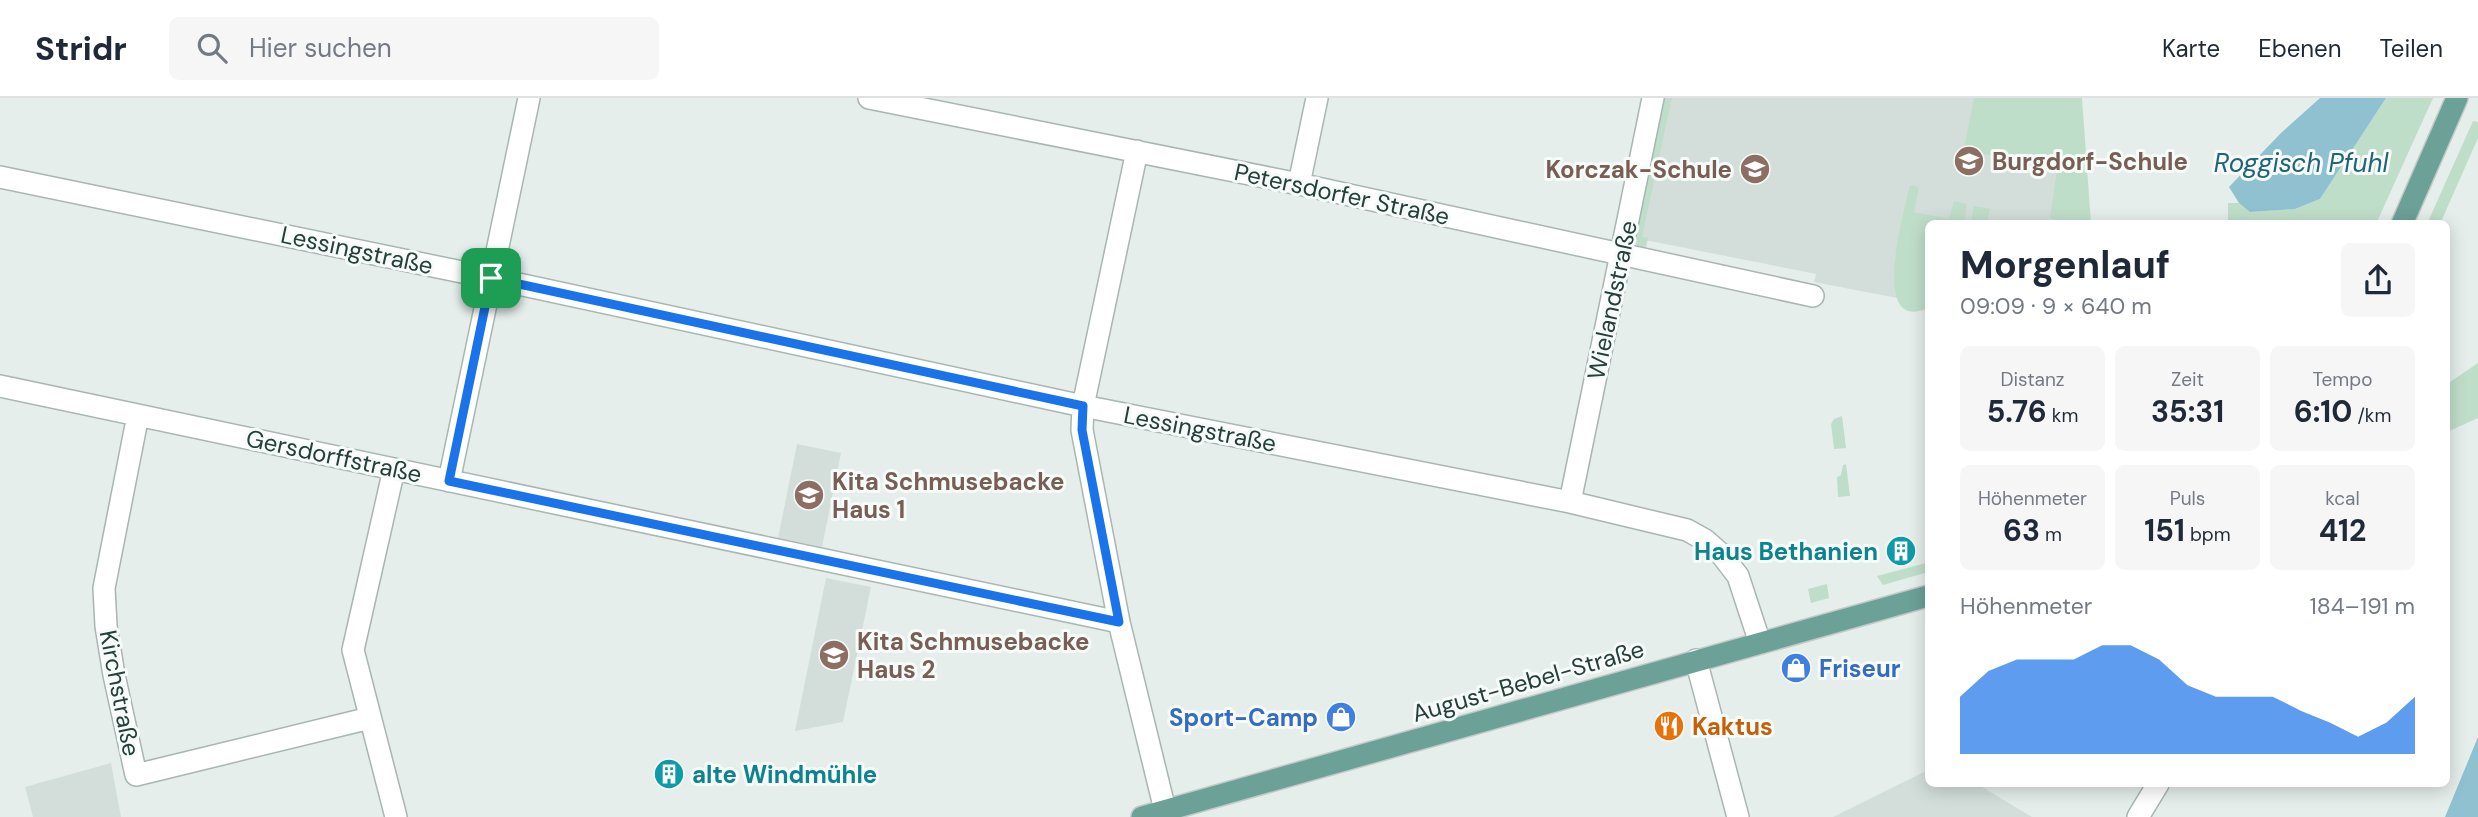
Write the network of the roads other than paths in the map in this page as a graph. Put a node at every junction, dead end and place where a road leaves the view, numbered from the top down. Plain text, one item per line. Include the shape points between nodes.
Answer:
1 (529, 98) edge
2 (869, 98) edge
3 (1317, 98) edge
4 (1653, 98) edge
5 (2457, 98) edge
6 (971, 108) edge
7 (1137, 151) junction
8 (0, 177) edge
9 (1299, 184) junction
10 (2404, 220) edge
11 (1621, 254) junction
12 (491, 278) junction
13 (1813, 296) dead end
14 (0, 386) edge
15 (1083, 406) junction
16 (138, 415) junction
17 (394, 469) junction
18 (449, 481) junction
19 (1570, 502) junction
20 (1925, 597) edge
21 (1119, 622) junction
22 (1760, 643) junction
23 (1696, 660) junction
24 (370, 718) junction
25 (2156, 787) edge
26 (1175, 811) edge
27 (396, 817) edge
28 (1142, 817) edge
29 (1738, 817) edge
30 (2138, 817) edge

1 - 12 street
2 - 6 street, Petersdorfer Straße
3 - 9 street
4 - 11 street, Wielandstraße
5 - 10 main road
6 - 7 street, Petersdorfer Straße
7 - 9 street, Petersdorfer Straße
7 - 15 street
8 - 12 street, Lessingstraße
9 - 11 street, Petersdorfer Straße
11 - 13 street, Petersdorfer Straße
11 - 19 street, Wielandstraße
12 - 15 street, Lessingstraße
12 - 18 street
14 - 16 street, Gersdorffstraße
15 - 19 street, Lessingstraße
15 - 21 street via 1082,430
16 - 17 street, Gersdorffstraße
16 - 24 street, Kirchstraße via 104,588 114,675 136,775
17 - 18 street, Gersdorffstraße
17 - 24 street via 353,649
18 - 21 street, Gersdorffstraße
19 - 22 street, Lessingstraße via 1687,530 1705,540 1738,576
20 - 22 main road, August-Bebel-Straße
21 - 26 street
22 - 23 main road, August-Bebel-Straße
23 - 26 main road, August-Bebel-Straße
23 - 29 street
24 - 27 street
25 - 30 street
26 - 28 main road, August-Bebel-Straße

